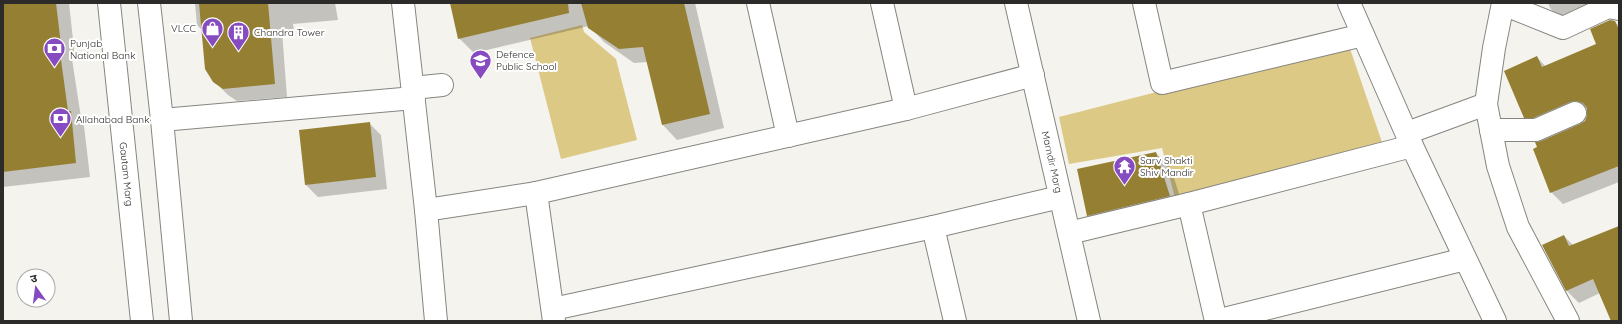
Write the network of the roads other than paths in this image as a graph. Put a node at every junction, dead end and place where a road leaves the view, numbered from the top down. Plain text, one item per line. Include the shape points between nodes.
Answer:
1 (109, 3) edge
2 (149, 3) edge
3 (403, 3) edge
4 (758, 3) edge
5 (882, 3) edge
6 (1016, 3) edge
7 (1144, 3) edge
8 (1349, 3) edge
9 (1503, 4) edge
10 (1619, 10) edge
11 (1363, 35) junction
12 (1033, 75) junction
13 (442, 85) dead end
14 (413, 93) junction
15 (1486, 104) junction
16 (906, 109) junction
17 (1575, 113) dead end
18 (162, 120) junction
19 (1491, 130) junction
20 (788, 136) junction
21 (1410, 139) junction
22 (536, 193) junction
23 (1060, 197) junction
24 (1189, 204) junction
25 (426, 210) junction
26 (933, 227) junction
27 (1069, 233) junction
28 (1465, 259) junction
29 (554, 315) edge
30 (142, 321) edge
31 (182, 321) edge
32 (436, 321) edge
33 (955, 321) edge
34 (1089, 321) edge
35 (1216, 321) edge
36 (1495, 321) edge
37 (1568, 321) edge

1 - 30 street, Gautam Marg
2 - 18 street
3 - 14 street
4 - 20 street
5 - 16 street
6 - 12 street, Marndir Marg
7 - 11 street via 1162,83
8 - 11 street
9 - 10 street via 1563,28 1608,7
9 - 15 street
11 - 21 street
12 - 16 street
12 - 23 street, Marndir Marg
13 - 14 street
14 - 18 street
14 - 25 street
15 - 19 street
15 - 21 street
16 - 20 street
17 - 19 street via 1536,130
18 - 31 street
19 - 37 street via 1498,166 1518,227
20 - 22 street
21 - 24 street
21 - 28 street
22 - 25 street
22 - 29 street
23 - 26 street
23 - 27 street, Marndir Marg
24 - 27 street
24 - 35 street
25 - 32 street
26 - 29 street
26 - 33 street
27 - 34 street, Marndir Marg
28 - 35 street
28 - 36 street

